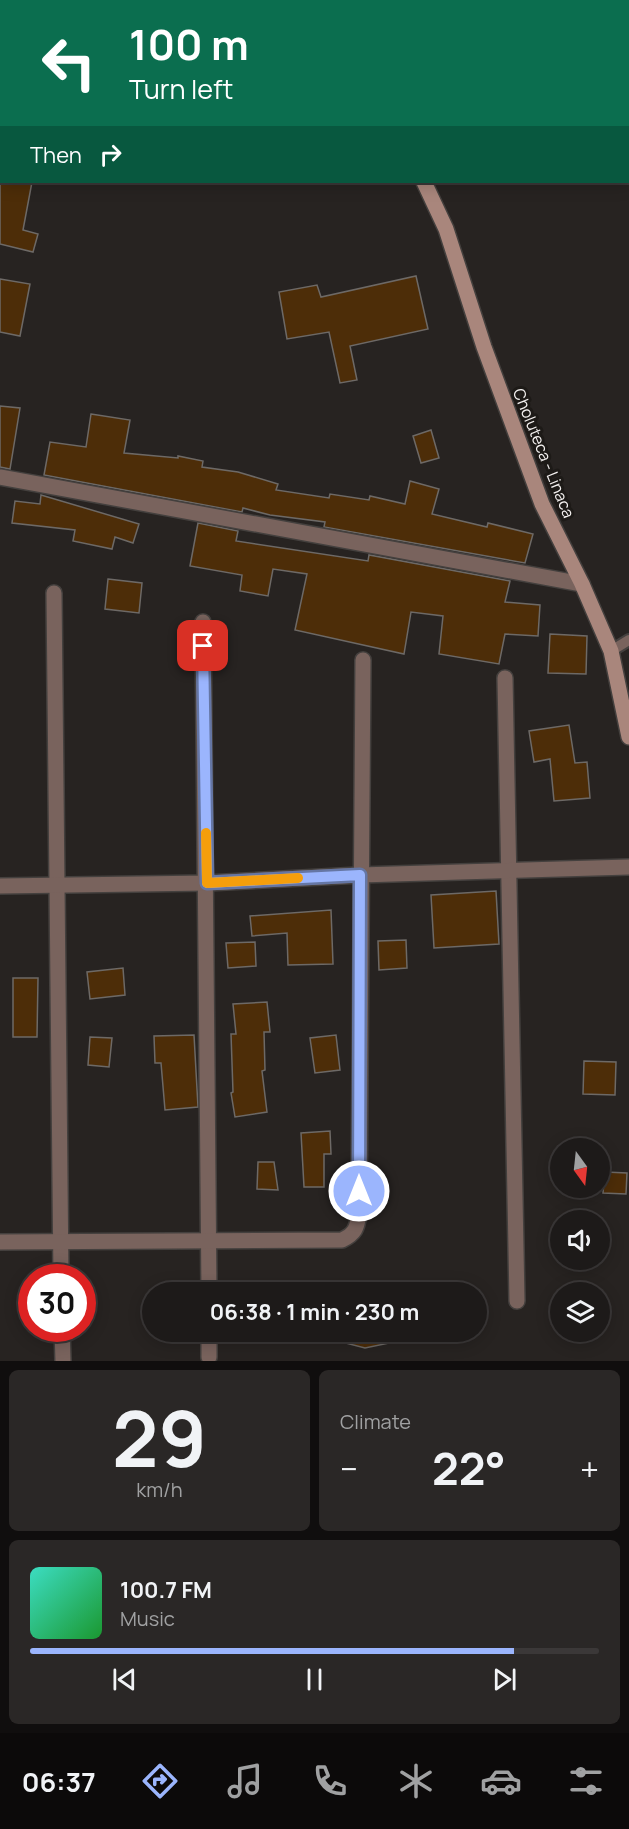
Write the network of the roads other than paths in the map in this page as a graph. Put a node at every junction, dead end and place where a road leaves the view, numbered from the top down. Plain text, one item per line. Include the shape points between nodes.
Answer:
1 (424, 183) edge
2 (0, 477) edge
3 (582, 584) junction
4 (54, 593) dead end
5 (203, 622) dead end
6 (629, 640) edge
7 (611, 651) junction
8 (363, 660) dead end
9 (505, 678) dead end
10 (629, 737) edge
11 (629, 867) edge
12 (507, 871) junction
13 (360, 875) junction
14 (207, 883) junction
15 (57, 885) junction
16 (0, 886) edge
17 (0, 1242) edge
18 (61, 1242) junction
19 (209, 1242) junction
20 (61, 1264) edge
21 (209, 1282) edge
22 (517, 1301) dead end
23 (62, 1342) edge
24 (209, 1342) edge
25 (209, 1357) dead end
26 (63, 1361) edge

1 - 3 street, Choluteca - Linaca via 446,230 542,504
2 - 3 street
3 - 7 street, Choluteca - Linaca
4 - 15 street
5 - 14 street
6 - 7 lane
7 - 10 street, Choluteca - Linaca
8 - 13 street
9 - 12 street
11 - 12 street
12 - 13 street
12 - 22 street
13 - 14 street
13 - 19 street via 357,1228 342,1240
14 - 15 street
14 - 19 street
15 - 16 street
15 - 18 street
17 - 18 street
18 - 19 street
18 - 20 street
19 - 21 street
23 - 26 street
24 - 25 street

